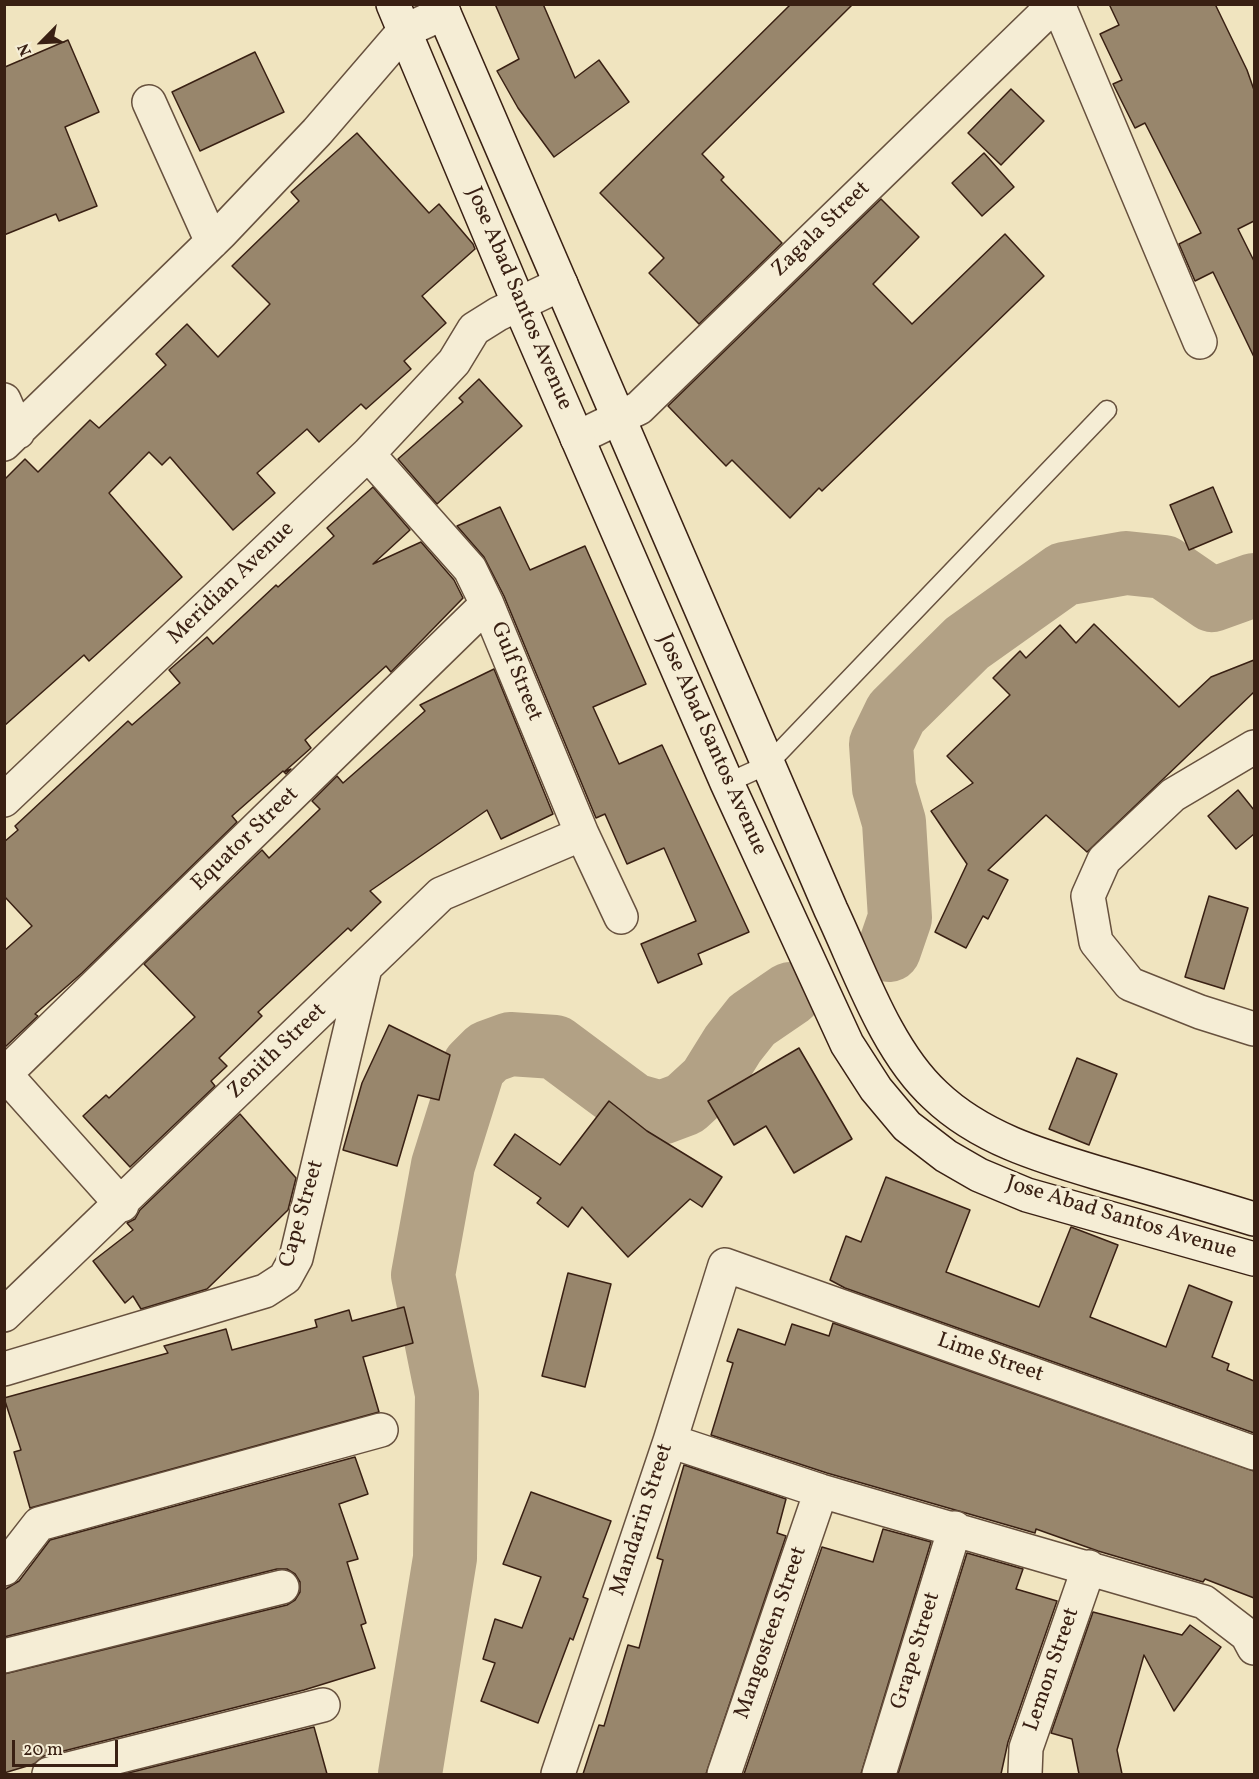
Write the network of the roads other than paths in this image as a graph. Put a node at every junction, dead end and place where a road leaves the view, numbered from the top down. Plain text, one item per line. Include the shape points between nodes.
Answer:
1 (1057, 4) edge
2 (442, 9) edge
3 (399, 18) edge
4 (149, 102) dead end
5 (212, 242) junction
6 (565, 293) junction
7 (523, 313) junction
8 (1200, 342) dead end
9 (4, 400) edge
10 (1107, 410) dead end
11 (618, 419) junction
12 (11, 438) edge
13 (577, 438) junction
14 (368, 454) junction
15 (487, 604) junction
16 (1254, 747) edge
17 (767, 765) junction
18 (727, 783) junction
19 (4, 800) edge
20 (582, 834) junction
21 (621, 917) dead end
22 (365, 968) junction
23 (1254, 1029) edge
24 (5, 1074) edge
25 (122, 1204) junction
26 (1254, 1219) edge
27 (1254, 1260) edge
28 (725, 1265) joint
29 (4, 1315) edge
30 (4, 1369) edge
31 (381, 1430) dead end
32 (670, 1441) junction
33 (1254, 1452) edge
34 (821, 1491) junction
35 (955, 1528) junction
36 (1089, 1567) junction
37 (4, 1569) edge
38 (282, 1587) dead end
39 (1252, 1636) edge
40 (4, 1656) edge
41 (323, 1705) dead end
42 (49, 1774) edge
43 (558, 1774) edge
44 (724, 1774) edge
45 (879, 1774) edge
46 (1025, 1774) edge

1 - 8 street
1 - 11 street, Zagala Street via 639,408
2 - 3 street
2 - 6 street, Jose Abad Santos Avenue
3 - 5 street via 317,132
3 - 7 street, Jose Abad Santos Avenue
4 - 5 street
5 - 12 street
6 - 7 street, Meridian Avenue
6 - 11 street, Jose Abad Santos Avenue
7 - 13 street, Jose Abad Santos Avenue
7 - 14 street, Meridian Avenue via 474,329 454,362
9 - 12 street
10 - 17 lane
11 - 13 street, Zagala Street
11 - 17 street, Jose Abad Santos Avenue
13 - 18 street, Jose Abad Santos Avenue
14 - 15 street, Gulf Street via 470,569
14 - 19 street, Meridian Avenue
15 - 20 street, Gulf Street
15 - 24 street, Equator Street
16 - 23 street via 1173,795 1104,860 1088,896 1096,942 1130,984
17 - 18 lane
17 - 26 street, Jose Abad Santos Avenue via 885,1026 934,1095 971,1123 1004,1141
18 - 27 street, Jose Abad Santos Avenue via 847,1044 876,1089 907,1125 946,1156 1027,1195
20 - 21 street, Gulf Street
20 - 22 street, Zenith Street via 441,894
22 - 25 street, Zenith Street
22 - 30 street, Cape Street via 296,1258 285,1278 266,1291
24 - 25 street
25 - 29 street, Zenith Street
28 - 32 street, Mandarin Street
28 - 33 street, Lime Street
31 - 37 street via 39,1524
32 - 34 street
32 - 43 street, Mandarin Street
34 - 35 street
34 - 44 street, Mangosteen Street
35 - 36 street
35 - 45 street, Grape Street
36 - 39 street via 1204,1602
36 - 46 street, Lemon Street via 1026,1748
38 - 40 street
41 - 42 street

